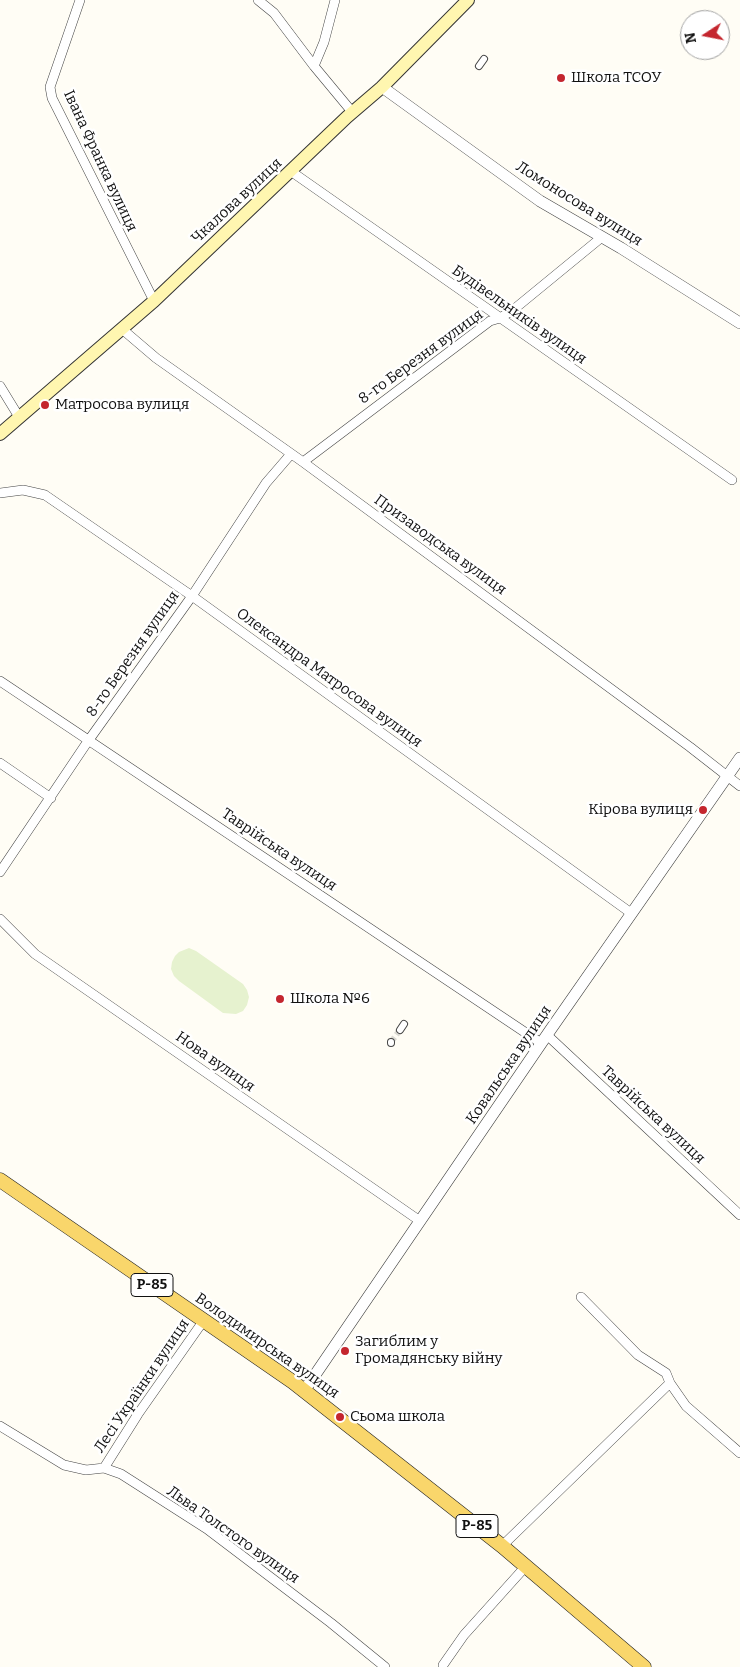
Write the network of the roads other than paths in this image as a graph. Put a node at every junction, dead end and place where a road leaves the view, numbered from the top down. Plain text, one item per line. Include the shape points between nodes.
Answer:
1 (80, 0) edge
2 (258, 0) edge
3 (335, 0) edge
4 (468, 0) edge
5 (484, 58) dead end
6 (314, 66) junction
7 (479, 66) dead end
8 (382, 87) junction
9 (353, 113) junction
10 (292, 172) junction
11 (602, 237) junction
12 (154, 302) junction
13 (500, 318) junction
14 (740, 323) edge
15 (122, 329) junction
16 (0, 386) edge
17 (19, 417) junction
18 (0, 434) edge
19 (291, 454) junction
20 (303, 462) junction
21 (732, 480) dead end
22 (0, 493) edge
23 (192, 596) junction
24 (0, 681) edge
25 (89, 740) junction
26 (740, 758) edge
27 (0, 762) edge
28 (728, 775) junction
29 (740, 786) edge
30 (51, 798) junction
31 (0, 872) edge
32 (631, 913) junction
33 (0, 919) edge
34 (544, 1039) junction
35 (0, 1180) edge
36 (740, 1215) edge
37 (420, 1221) junction
38 (581, 1297) dead end
39 (204, 1320) junction
40 (670, 1383) junction
41 (304, 1391) junction
42 (0, 1426) edge
43 (740, 1453) edge
44 (104, 1468) junction
45 (502, 1546) junction
46 (526, 1566) junction
47 (443, 1664) dead end
48 (385, 1667) edge
49 (644, 1667) edge

1 - 12 street, Івана Франка вулиця via 50,87 52,98
2 - 6 street via 274,13
3 - 6 street
4 - 8 main road, Чкалова вулиця
5 - 7 street
6 - 9 street
8 - 9 main road, Чкалова вулиця
8 - 11 street, Ломоносова вулиця via 540,201
9 - 10 main road, Чкалова вулиця
10 - 12 main road, Чкалова вулиця
10 - 13 street, Будівельників вулиця
11 - 13 street, 8-го Березня вулиця
11 - 14 street, Ломоносова вулиця
12 - 15 main road, Чкалова вулиця
13 - 20 street, 8-го Березня вулиця via 490,321
13 - 21 street, Будівельників вулиця
15 - 17 main road, Чкалова вулиця
15 - 19 street, Призаводська вулиця via 156,358
16 - 17 street
17 - 18 main road, Чкалова вулиця
19 - 20 street, Призаводська вулиця
19 - 23 street, 8-го Березня вулиця via 266,483
20 - 28 street, Призаводська вулиця
22 - 23 street, Олександра Матросова вулиця via 23,490 45,495
23 - 25 street, 8-го Березня вулиця
23 - 32 street, Олександра Матросова вулиця
24 - 25 street, Таврійська вулиця
25 - 30 street, 8-го Березня вулиця
25 - 34 street, Таврійська вулиця
26 - 28 street, Ковальська вулиця
27 - 30 street
28 - 29 street, Призаводська вулиця
28 - 32 street, Ковальська вулиця
30 - 31 street, 8-го Березня вулиця
32 - 34 street, Ковальська вулиця
33 - 37 street, Нова вулиця via 35,954
34 - 36 street, Таврійська вулиця
34 - 37 street, Ковальська вулиця
35 - 39 main road, Володимирська вулиця / Р-85
37 - 41 street, Ковальська вулиця
38 - 40 street via 638,1355 666,1374
39 - 41 main road, Володимирська вулиця / Р-85
39 - 44 street, Лесі Українки вулиця
40 - 43 street via 686,1406
40 - 45 street
41 - 45 main road, Володимирська вулиця / Р-85
42 - 44 street, Льва Толстого вулиця via 64,1466 86,1470
44 - 48 street, Льва Толстого вулиця via 121,1474 207,1529
45 - 46 main road, Володимирська вулиця / Р-85
46 - 47 street via 464,1635
46 - 49 main road, Володимирська вулиця / Р-85

